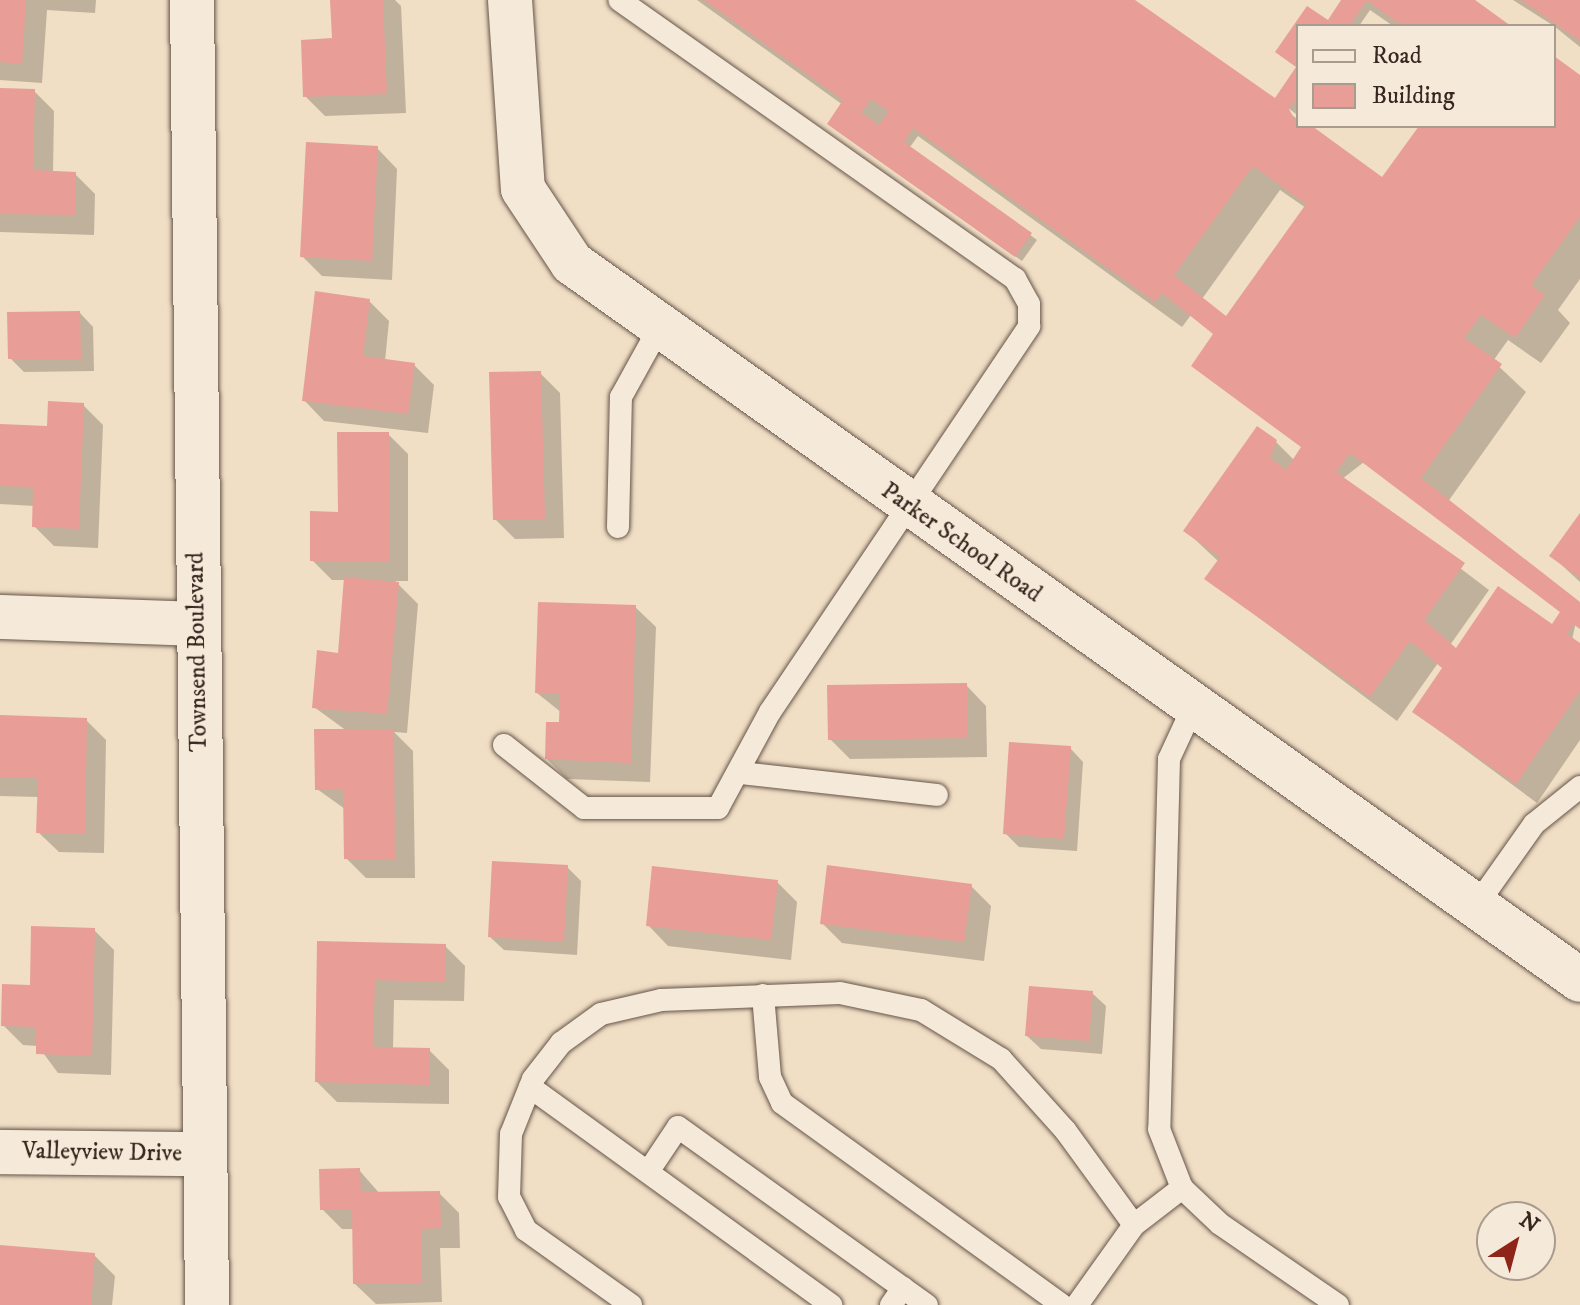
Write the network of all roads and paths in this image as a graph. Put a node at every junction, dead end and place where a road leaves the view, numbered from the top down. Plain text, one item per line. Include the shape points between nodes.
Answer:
1 (192, 0) edge
2 (510, 0) edge
3 (619, 0) edge
4 (658, 330) junction
5 (910, 507) junction
6 (618, 527) dead end
7 (0, 617) edge
8 (198, 624) junction
9 (1193, 707) junction
10 (504, 745) dead end
11 (741, 773) junction
12 (1580, 787) edge
13 (937, 795) dead end
14 (1476, 906) junction
15 (1580, 980) edge
16 (763, 995) junction
17 (530, 1087) junction
18 (0, 1152) edge
19 (205, 1154) junction
20 (648, 1172) junction
21 (1182, 1188) junction
22 (1134, 1225) junction
23 (897, 1296) edge
24 (207, 1305) edge
25 (631, 1305) edge
26 (831, 1305) edge
27 (927, 1305) edge
28 (1062, 1305) edge
29 (1077, 1305) edge
30 (1338, 1305) edge

1 - 8 street, Townsend Boulevard
2 - 4 street, Parker School Road via 523,189 572,263
3 - 5 lane via 1024,290 1029,326 1023,344
4 - 5 street, Parker School Road
4 - 6 lane via 621,397
5 - 9 street, Parker School Road
5 - 11 lane via 770,712
7 - 8 street
8 - 19 street, Townsend Boulevard
9 - 14 street, Parker School Road
9 - 21 lane via 1169,759 1159,1129
10 - 11 lane via 584,808 718,808
11 - 13 lane
12 - 14 lane via 1534,824
14 - 15 street, Parker School Road
16 - 17 lane via 661,1000 601,1014 561,1043
16 - 22 lane via 840,993 921,1010 1001,1059 1065,1130
16 - 28 lane via 770,1077 782,1103
17 - 20 lane
17 - 25 lane via 511,1134 509,1197 526,1230
18 - 19 street, Valleyview Drive
19 - 24 street, Townsend Boulevard
20 - 23 lane via 678,1127
20 - 26 lane
21 - 22 lane
21 - 30 lane via 1220,1224
22 - 29 lane
23 - 27 lane

